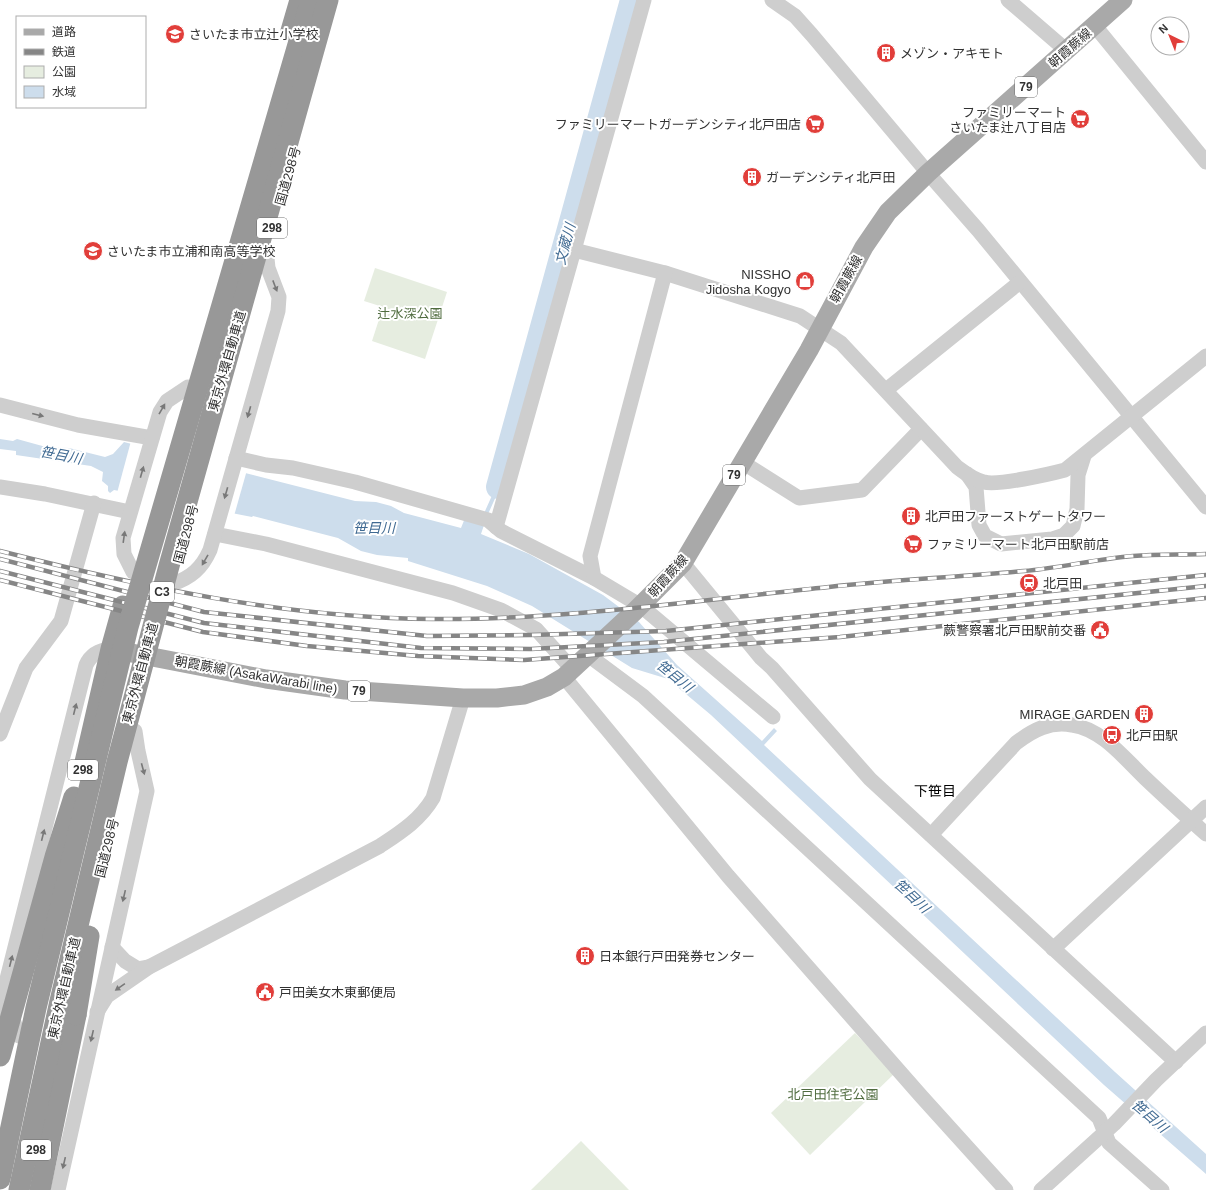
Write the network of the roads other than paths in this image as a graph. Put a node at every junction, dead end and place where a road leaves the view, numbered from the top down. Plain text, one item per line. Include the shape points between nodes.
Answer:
1 (300, 0) edge
2 (311, 0) edge
3 (328, 0) edge
4 (338, 0) edge
5 (644, 0) edge
6 (772, 0) edge
7 (1008, 0) edge
8 (1124, 0) edge
9 (1095, 26) junction
10 (1067, 51) junction
11 (1206, 162) edge
12 (928, 173) junction
13 (266, 249) junction
14 (574, 250) junction
15 (666, 273) junction
16 (1020, 282) junction
17 (821, 328) junction
18 (1206, 356) edge
19 (188, 387) junction
20 (886, 390) junction
21 (0, 405) edge
22 (1132, 416) junction
23 (922, 429) junction
24 (151, 440) junction
25 (1084, 456) junction
26 (235, 460) junction
27 (742, 462) junction
28 (966, 473) junction
29 (1046, 475) junction
30 (0, 487) edge
31 (1076, 491) junction
32 (94, 503) junction
33 (132, 506) junction
34 (1206, 507) edge
35 (496, 527) junction
36 (216, 528) junction
37 (683, 563) junction
38 (133, 572) junction
39 (594, 578) junction
40 (172, 584) junction
41 (638, 609) junction
42 (128, 627) junction
43 (111, 649) junction
44 (592, 651) junction
45 (153, 656) junction
46 (569, 674) junction
47 (463, 698) junction
48 (773, 717) dead end
49 (135, 731) junction
50 (0, 734) edge
51 (117, 762) junction
52 (1206, 807) edge
53 (1191, 820) junction
54 (1206, 834) edge
55 (931, 835) junction
56 (112, 947) junction
57 (1053, 949) junction
58 (149, 967) junction
59 (1, 1005) edge
60 (98, 1012) junction
61 (1206, 1033) edge
62 (19, 1036) junction
63 (0, 1056) edge
64 (1176, 1062) junction
65 (44, 1110) junction
66 (1, 1120) edge
67 (1109, 1128) junction
68 (0, 1179) edge
69 (19, 1190) edge
70 (28, 1190) edge
71 (40, 1190) edge
72 (58, 1190) edge
73 (1006, 1190) edge
74 (1041, 1190) edge
75 (1162, 1190) edge

1 - 19 highway, 298
2 - 42 highway, 東京外環自動車道 / C3, bridge
3 - 51 highway, 東京外環自動車道 / C3, bridge via 168,566
4 - 13 highway, 国道298号 / 298
5 - 14 street
6 - 12 street via 795,16 812,34
7 - 10 street
8 - 9 main road, 朝霞蕨線 / 79
9 - 10 main road, 朝霞蕨線 / 79
9 - 11 street
10 - 12 main road, 朝霞蕨線 / 79
12 - 16 street
12 - 17 main road, 朝霞蕨線 / 79 via 878,225 828,311
13 -> 26 street via 268,268 280,298
13 - 40 highway, 国道298号 / 298
14 - 15 street
14 - 35 street
15 - 17 street via 792,312
15 - 39 street via 590,556
16 - 20 street
16 - 22 street
17 - 20 street via 841,343
17 - 27 main road, 朝霞蕨線 / 79
18 - 22 street
24 -> 19 street via 160,412 167,401
19 - 38 highway, 298 via 172,448
20 - 23 street
21 -> 24 street
22 - 25 street
22 - 34 street
23 - 27 street via 862,490 799,498
23 - 28 street via 957,467
33 -> 24 street
25 - 29 street via 1065,470
25 - 31 street
26 - 35 street via 293,468 355,482 488,520
26 -> 36 street
27 - 37 main road, 朝霞蕨線 / 79
28 - 29 street via 986,483
28 - 31 street via 976,487 981,531 985,536 1001,544 1052,539 1064,534 1073,526 1076,518
29 - 31 street via 1065,478 1073,484
30 - 32 street
32 - 33 street
32 - 50 street via 61,621 26,668
38 -> 33 street via 124,554 123,538
35 - 39 street
36 -> 40 street via 205,562 185,580
36 - 46 street via 266,544 453,593 501,610 536,629
37 - 41 main road, 朝霞蕨線 / 79
37 - 55 street via 760,658 772,668 870,780
38 - 43 highway, 298
39 - 41 street
40 - 45 highway, 国道298号 / 298
41 - 44 main road, 朝霞蕨線 (AsakaWarabi line) / 79
41 - 48 street
42 - 63 highway, bridge via 54,857
42 - 68 highway, 東京外環自動車道 / C3, bridge via 36,1008
43 - 45 main road, 朝霞蕨線 (AsakaWarabi line) / 79
59 -> 43 street via 86,665 96,652
43 - 62 highway, 298
44 - 46 main road, 朝霞蕨線 (AsakaWarabi line) / 79
44 - 67 street
45 - 47 main road, 朝霞蕨線 (AsakaWarabi line) / 79 via 266,679 345,690
45 - 49 highway, 国道298号 / 298
46 - 47 main road, 朝霞蕨線 (AsakaWarabi line) / 79 via 547,687 524,695
46 - 73 street via 728,876
47 - 58 street via 433,798 425,812 409,826 380,846
49 -> 56 street via 147,791
49 - 65 highway, 国道298号 / 298
51 - 69 highway, 東京外環自動車道 / C3, bridge via 60,1001
51 - 71 highway, bridge via 76,1015
52 - 53 street
53 - 54 street
53 - 55 street via 1096,734 1085,728 1062,724 1047,725 1016,743
53 - 57 street
55 - 57 street
56 - 58 street via 125,961 138,969
56 - 60 street
57 - 64 street
58 -> 60 street via 107,996
59 - 62 street via 13,1016
60 -> 72 street
61 - 64 street
62 - 66 highway, 298
64 - 67 street
65 - 66 main road
65 - 70 highway, 国道298号 / 298
67 - 74 street
67 - 75 street via 1109,1143

